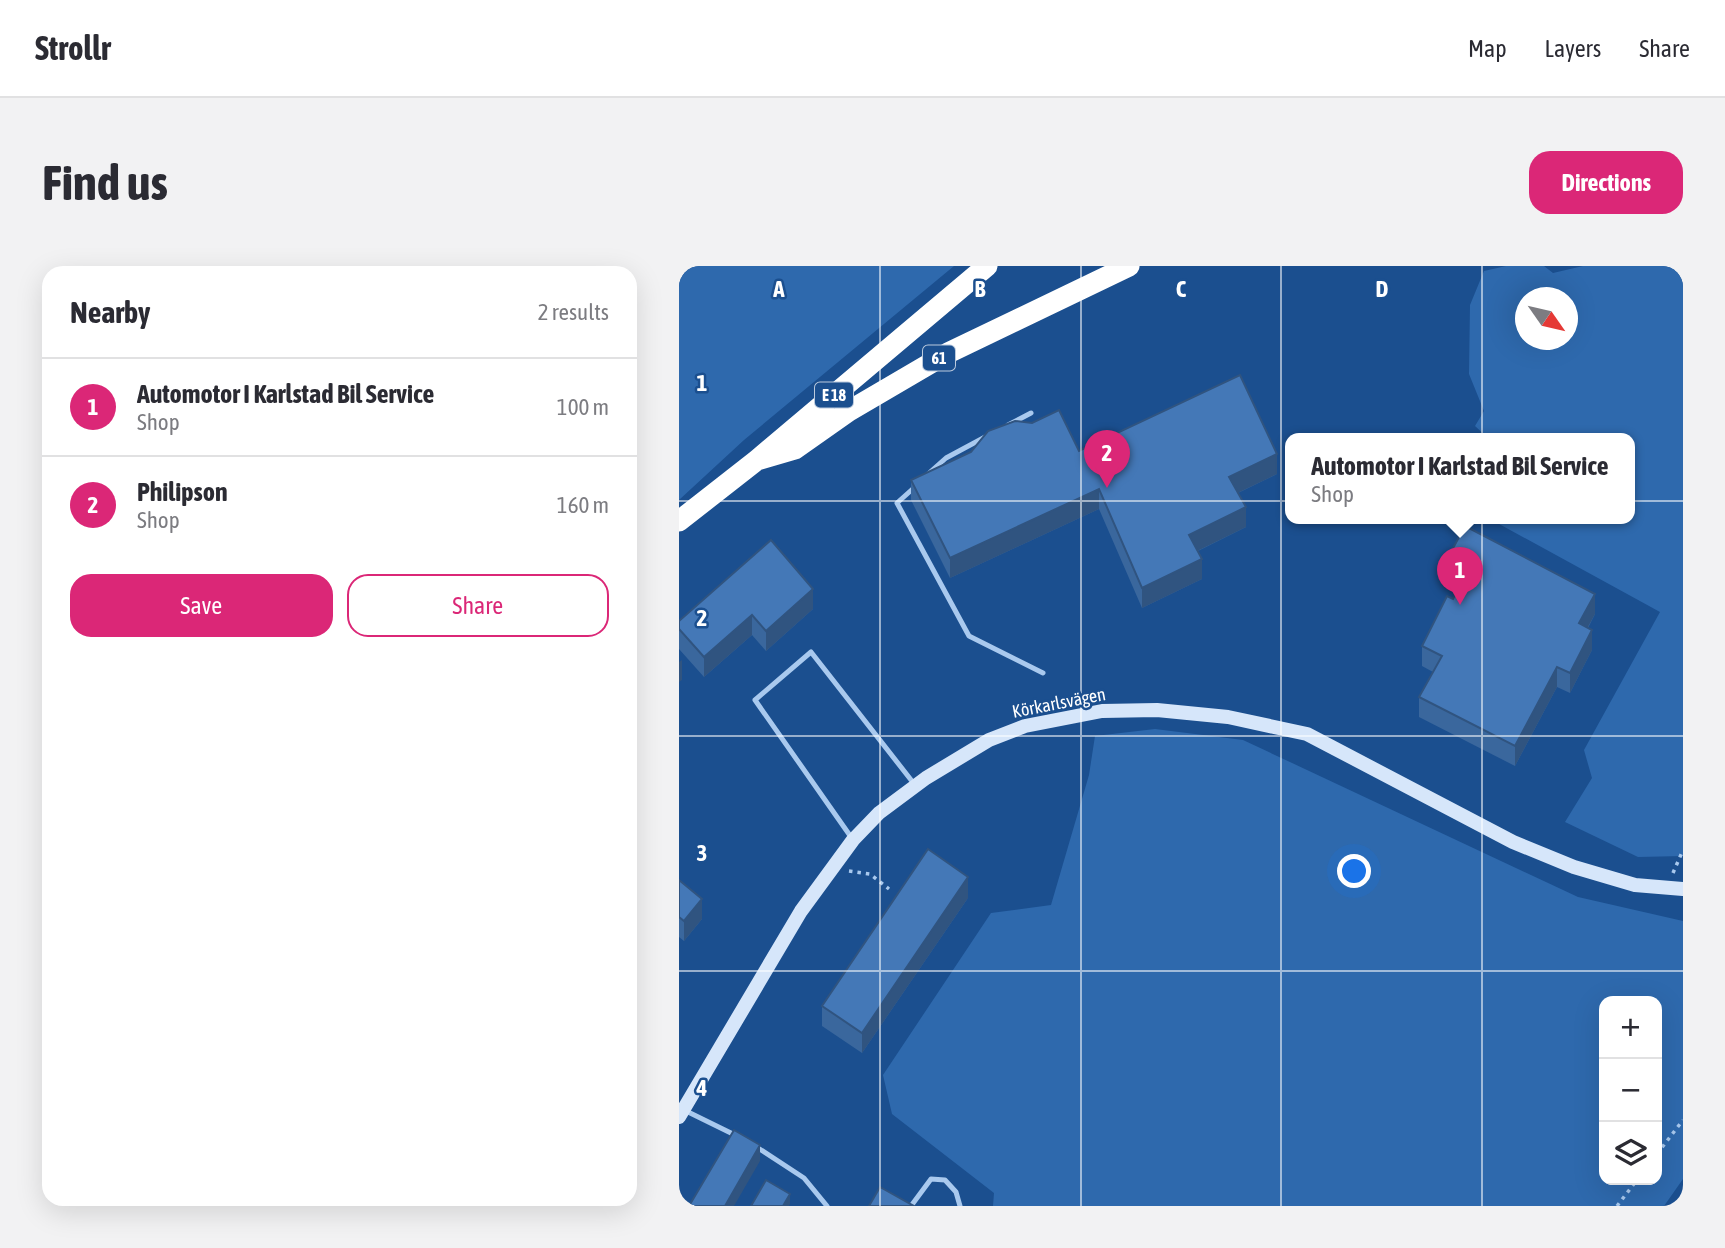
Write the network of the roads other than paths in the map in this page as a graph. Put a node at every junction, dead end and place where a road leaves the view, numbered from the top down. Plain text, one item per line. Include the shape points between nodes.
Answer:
1 (987, 266) edge
2 (1129, 266) edge
3 (1031, 413) dead end
4 (1006, 426) edge
5 (994, 432) edge
6 (757, 460) junction
7 (679, 521) edge
8 (1043, 673) dead end
9 (915, 786) junction
10 (853, 840) junction
11 (1683, 889) edge
12 (681, 1114) edge
13 (827, 1206) edge
14 (911, 1206) edge
15 (960, 1206) edge

1 - 6 highway, E 18
2 - 6 highway, 61 via 948,353 849,411 796,449
3 - 4 lane
5 - 8 lane via 946,458 897,503 969,636
6 - 7 highway, E 18
9 - 10 street, Körkarlsvägen
9 - 10 lane via 811,652 755,700
9 - 11 street, Körkarlsvägen via 989,740 1025,726 1102,711 1157,710 1228,717 1307,734 1513,842 1574,867 1635,885
10 - 12 street, Körkarlsvägen via 801,911
12 - 13 lane via 763,1151 804,1178
14 - 15 lane via 931,1179 945,1180 956,1192

